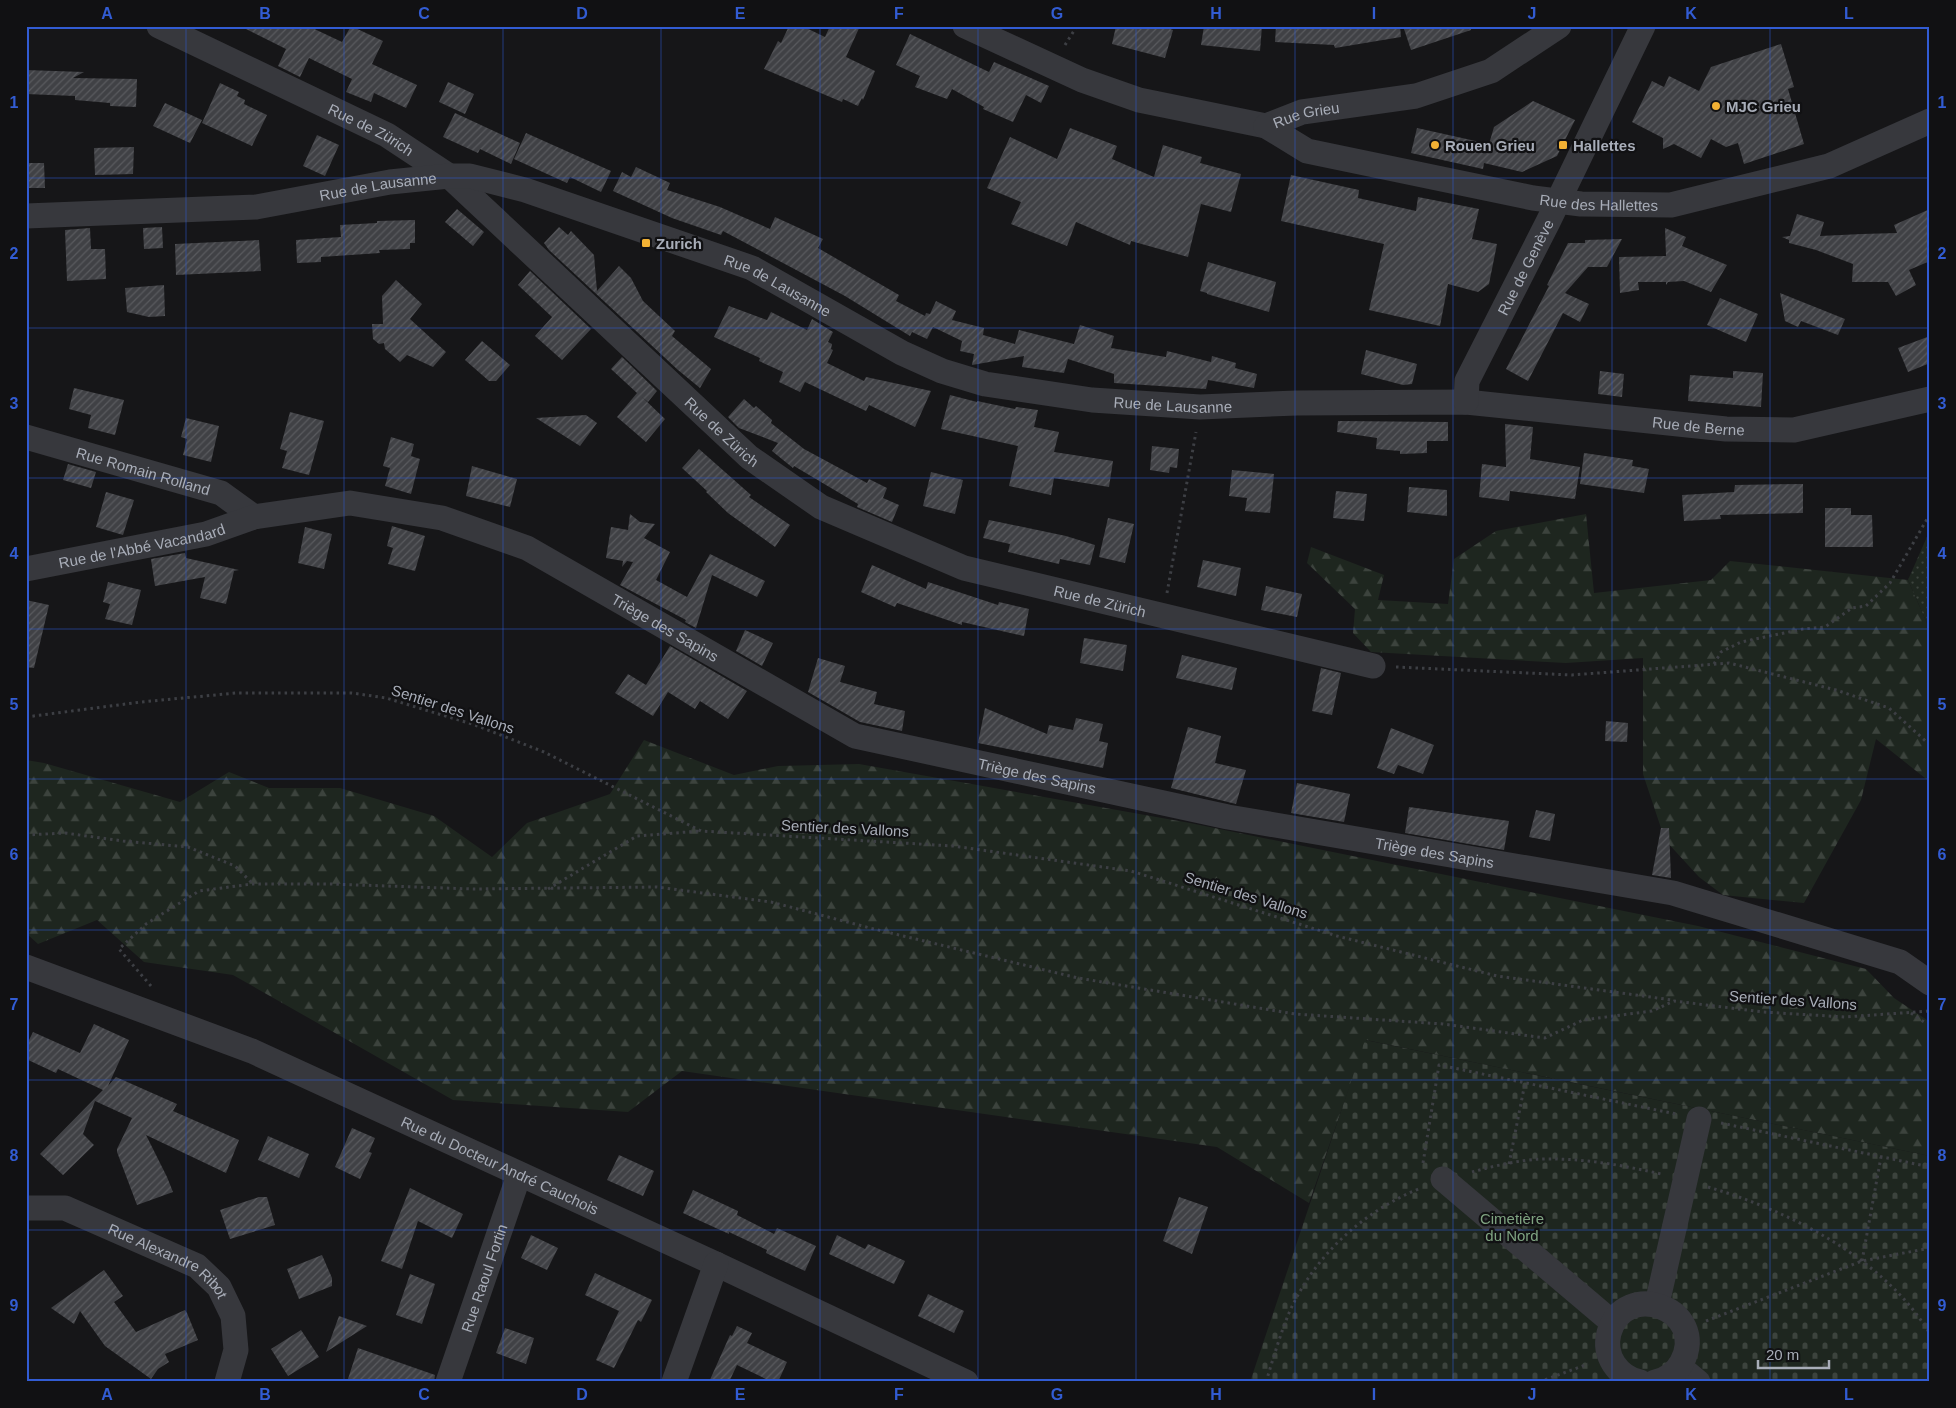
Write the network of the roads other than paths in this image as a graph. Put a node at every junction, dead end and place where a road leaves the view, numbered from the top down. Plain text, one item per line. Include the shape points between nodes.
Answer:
1 (159, 26) edge
2 (965, 26) edge
3 (1559, 26) edge
4 (1643, 26) edge
5 (1930, 121) edge
6 (1266, 126) junction
7 (449, 176) junction
8 (1557, 201) junction
9 (26, 216) edge
10 (1930, 399) edge
11 (1466, 402) junction
12 (26, 437) edge
13 (254, 517) junction
14 (26, 569) edge
15 (1373, 666) road end
16 (26, 967) edge
17 (1930, 983) edge
18 (1699, 1119) road end
19 (519, 1175) junction
20 (1429, 1176) road end
21 (26, 1208) edge
22 (716, 1264) junction
23 (1657, 1304) junction
24 (1613, 1323) junction
25 (1689, 1374) edge
26 (1640, 1381) edge
27 (227, 1382) edge
28 (448, 1382) edge
29 (674, 1382) edge
30 (966, 1382) edge

1 - 7 street, Rue de Zürich via 387,135
2 - 6 street, Rue Grieu via 1082,80 1139,100
3 - 6 street, Rue Grieu via 1491,71 1416,96 1302,112
4 - 8 street, Rue de Genève
5 - 8 street, Rue des Hallettes via 1829,166 1671,205
6 - 8 street, Rue des Hallettes via 1307,151
7 - 9 street, Rue de Lausanne via 390,182 256,207
7 - 11 street, Rue de Lausanne via 470,176 525,190 752,268 902,353 942,371 985,384 1092,400 1200,407
7 - 15 street, Rue de Zürich via 749,457 821,507 964,568
8 - 11 street, Rue de Genève via 1467,381
10 - 11 street, Rue de Berne via 1794,430 1726,429
12 - 13 street, Rue Romain Rolland via 221,493
13 - 14 street, Rue de l'Abbé Vacandard via 206,534
13 - 17 street, Triège des Sapins via 350,503 442,518 510,542 535,553 855,736 1228,817 1673,893 1900,962
16 - 19 street, Rue du Docteur André Cauchois via 252,1051
18 - 23 street
19 - 22 street, Rue du Docteur André Cauchois
19 - 28 street, Rue Raoul Fortin
20 - 24 street
21 - 27 street, Rue Alexandre Ribot via 64,1208 197,1266 219,1287 233,1316 236,1350
22 - 29 street
22 - 30 street, Rue du Docteur André Cauchois
23 - 24 street via 1631,1306
23 - 25 street via 1669,1309 1685,1329
24 - 26 street via 1609,1334 1610,1356 1623,1374
25 - 26 street

